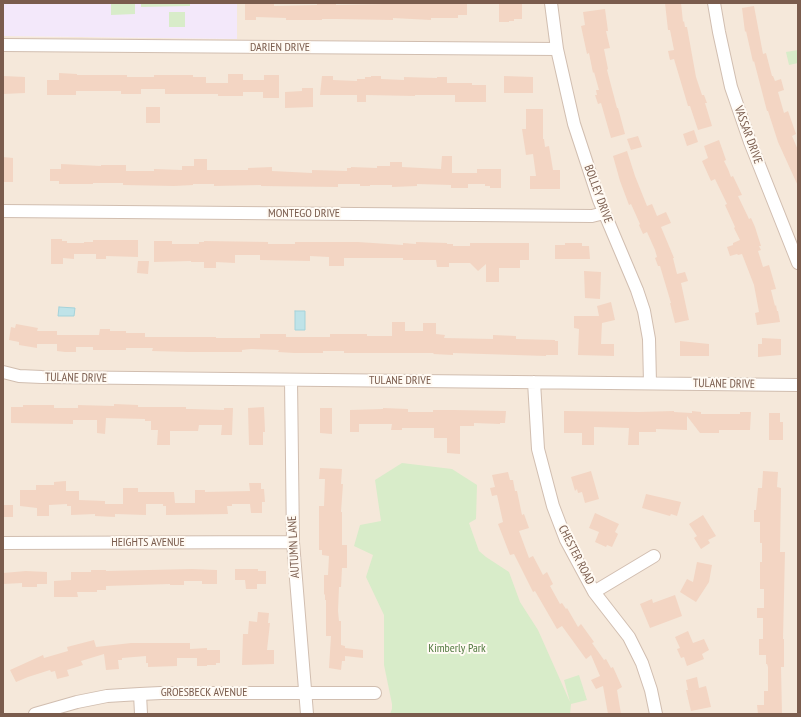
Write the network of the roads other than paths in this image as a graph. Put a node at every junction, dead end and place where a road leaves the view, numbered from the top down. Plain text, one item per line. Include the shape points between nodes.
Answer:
1 (551, 3) edge
2 (714, 3) edge
3 (3, 46) edge
4 (557, 50) junction
5 (3, 211) edge
6 (604, 213) junction
7 (798, 263) edge
8 (3, 372) edge
9 (292, 380) junction
10 (534, 382) junction
11 (650, 383) junction
12 (798, 385) edge
13 (293, 542) junction
14 (3, 544) edge
15 (654, 556) dead end
16 (594, 592) junction
17 (306, 693) junction
18 (375, 693) dead end
19 (140, 694) junction
20 (35, 714) edge
21 (141, 714) edge
22 (307, 714) edge
23 (656, 714) edge

1 - 4 street, BOLLEY DRIVE
2 - 7 street, VASSAR DRIVE via 731,87
3 - 4 street, DARIEN DRIVE
4 - 6 street, BOLLEY DRIVE via 574,124
5 - 6 street, MONTEGO DRIVE via 584,216
6 - 11 street, BOLLEY DRIVE via 644,311 649,339
8 - 9 street, TULANE DRIVE via 42,378
9 - 10 street, TULANE DRIVE
9 - 13 street, AUTUMN LANE
10 - 11 street, TULANE DRIVE
10 - 16 street, CHESTER ROAD via 538,449 553,506 566,540
11 - 12 street, TULANE DRIVE
13 - 14 street, HEIGHTS AVENUE
13 - 17 street, AUTUMN LANE
15 - 16 street
16 - 23 street, CHESTER ROAD via 629,637 642,662
17 - 18 street, GROESBECK AVENUE
17 - 19 street, GROESBECK AVENUE
17 - 22 street, AUTUMN LANE
19 - 20 street, GROESBECK AVENUE via 108,696
19 - 21 street

